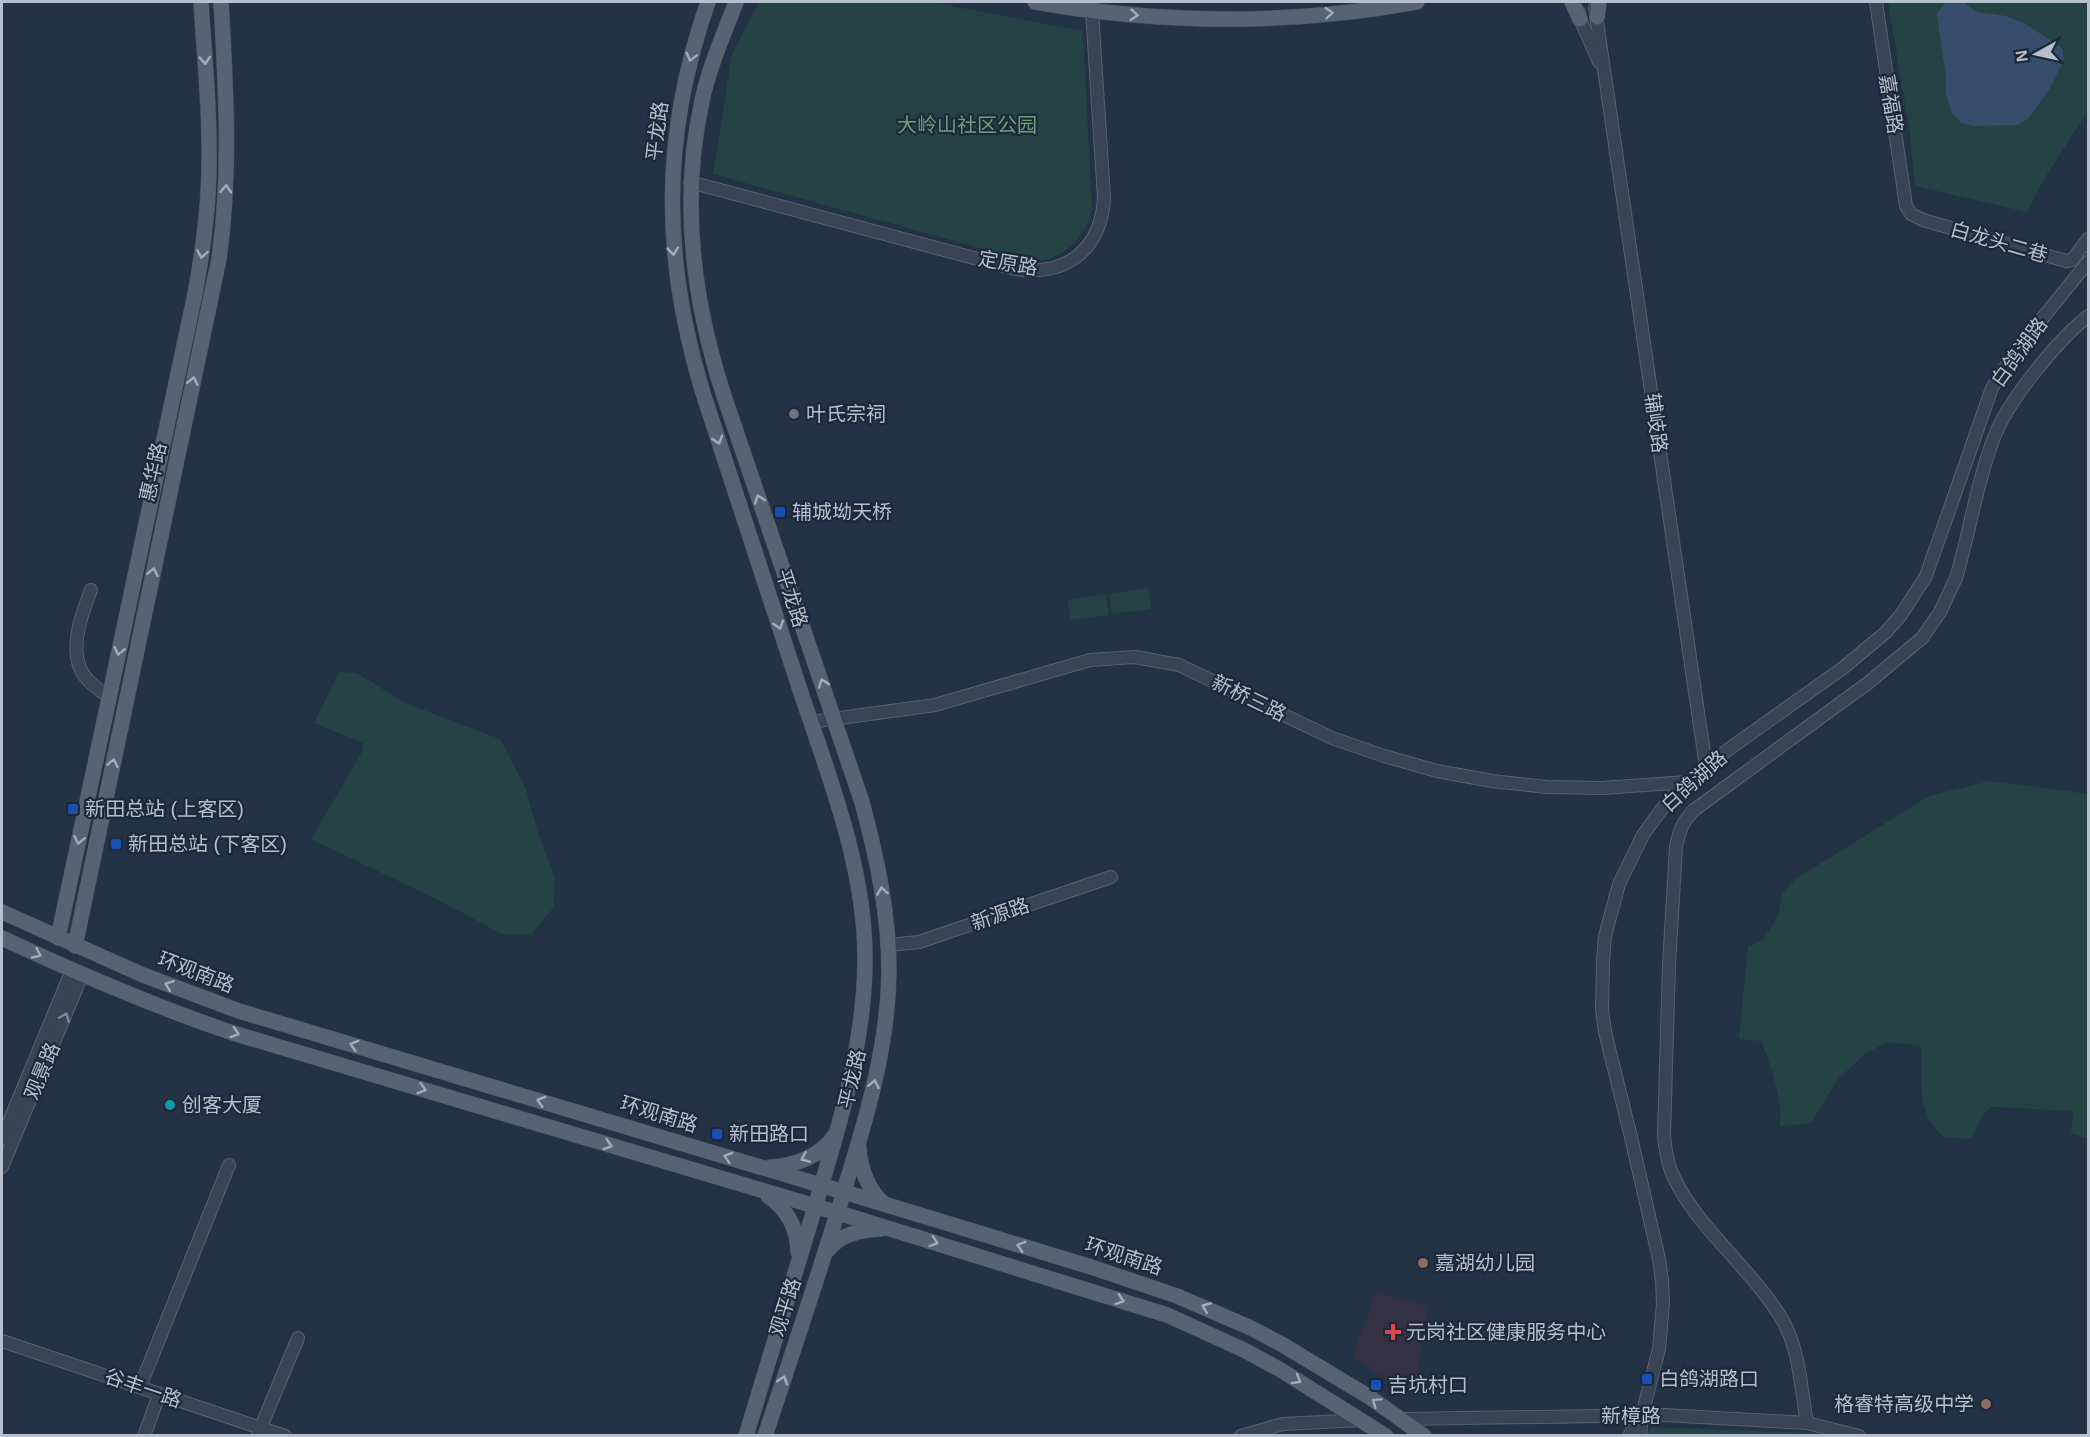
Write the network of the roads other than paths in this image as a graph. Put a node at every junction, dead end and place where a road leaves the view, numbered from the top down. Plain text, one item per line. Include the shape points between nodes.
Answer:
1 (201, 2) edge
2 (221, 2) edge
3 (708, 2) edge
4 (736, 2) edge
5 (1035, 2) edge
6 (1418, 2) edge
7 (1572, 2) edge
8 (1578, 2) edge
9 (1876, 2) edge
10 (1596, 6) edge
11 (1092, 10) junction
12 (1580, 19) junction
13 (1606, 78) junction
14 (690, 182) junction
15 (1906, 206) joint
16 (2088, 239) edge
17 (2088, 262) edge
18 (2088, 316) edge
19 (91, 590) dead end
20 (109, 697) junction
21 (835, 719) junction
22 (811, 722) junction
23 (1706, 767) junction
24 (1688, 782) junction
25 (1111, 877) dead end
26 (2, 912) edge
27 (2, 938) edge
28 (58, 938) junction
29 (888, 945) junction
30 (75, 946) junction
31 (77, 973) junction
32 (839, 1127) junction
33 (2, 1139) edge
34 (859, 1141) junction
35 (229, 1164) dead end
36 (759, 1166) junction
37 (2, 1167) edge
38 (822, 1185) junction
39 (762, 1191) junction
40 (844, 1192) junction
41 (884, 1204) junction
42 (815, 1207) junction
43 (837, 1213) junction
44 (895, 1230) junction
45 (825, 1253) junction
46 (798, 1264) junction
47 (298, 1338) dead end
48 (2, 1341) edge
49 (140, 1387) junction
50 (159, 1395) junction
51 (1642, 1415) junction
52 (1402, 1419) junction
53 (1363, 1420) junction
54 (1807, 1423) junction
55 (259, 1432) edge
56 (144, 1436) edge
57 (285, 1436) edge
58 (746, 1436) edge
59 (765, 1436) edge
60 (1241, 1436) edge
61 (1386, 1436) edge
62 (1424, 1436) edge
63 (1629, 1436) edge
64 (1640, 1436) edge
65 (1859, 1436) edge

1 -> 20 main road, 惠华路 via 210,141 203,244
30 -> 2 main road, 惠华路 via 220,250 228,147
3 -> 22 main road, 平龙路 via 688,69 675,144 671,197 675,264 695,368
4 - 14 main road, 平龙路 via 702,100
5 - 11 main road
11 -> 6 main road via 1190,20 1242,20
7 - 12 main road
8 - 12 street
9 - 15 street, 嘉福路
10 - 13 street, 辅岐路
11 - 14 street, 定原路 via 1103,213 1088,245 1059,267 1038,271 1016,268
12 - 13 street
13 - 23 street, 辅岐路
21 -> 14 main road, 平龙路 via 712,357 694,265
15 - 16 street, 白龙头二巷 via 1915,217 2066,261 2072,260
17 - 23 street, 白鸽湖路 via 2015,352 1992,388 1926,576 1901,615 1844,668
18 - 54 street via 2062,339 2002,419 1986,459 1956,578 1926,633 1868,683 1706,800 1684,820 1678,833 1669,964 1666,1154 1689,1204 1784,1323 1796,1359
19 - 20 street via 81,615 78,664 87,679
20 -> 28 main road, 惠华路
21 - 22 street, 新桥三路
21 - 24 street, 新桥三路 via 935,705 1090,660 1135,657 1179,665 1332,738 1437,771 1556,787
29 -> 21 main road, 平龙路 via 876,858
22 - 32 main road, 平龙路 via 847,840 864,938 859,1035
23 - 24 street, 白鸽湖路
24 - 51 street, 白鸽湖路 via 1661,810 1630,860 1605,936 1603,962 1605,1032 1662,1281 1659,1349
25 - 29 street, 新源路 via 919,942
26 - 28 main road, 环观南路
27 -> 31 main road
28 - 30 main road, 环观南路
34 -> 29 main road, 平龙路 via 885,1021
36 -> 30 main road, 环观南路 via 239,1011
31 - 33 street, 观景路
37 -> 31 street, 观景路
31 -> 39 main road via 233,1033
32 -> 36 main road via 827,1145 809,1157 786,1165
32 - 38 main road, 平龙路
34 - 40 main road, 平龙路
34 - 41 main road via 865,1176
35 - 49 street
36 - 38 main road, 环观南路
38 - 40 main road, 环观南路
38 - 42 main road, 平龙路
39 - 42 main road
39 - 46 main road via 776,1201 791,1221
40 - 41 main road, 环观南路
40 - 43 main road, 观平路
52 -> 41 main road, 环观南路 via 1283,1345 1220,1313 1139,1282
42 - 43 main road
42 - 46 main road, 观平路
43 - 44 main road
43 - 45 main road, 观平路
44 - 45 main road via 852,1234 838,1240
44 -> 53 main road via 1167,1316 1279,1369
59 -> 45 main road, 观平路
46 - 58 main road, 观平路
47 - 55 street
48 - 49 street, 谷丰一路
49 - 50 street, 谷丰一路
50 - 55 street, 谷丰一路
50 - 56 street
51 - 52 street, 新樟路
51 - 54 street, 新樟路
51 - 63 street, 白鸽湖路
51 - 64 street, 白鸽湖路
52 - 62 main road, 环观南路
53 - 60 street via 1283,1424
53 - 61 main road
54 - 65 street, 新樟路
55 - 57 street, 谷丰一路

